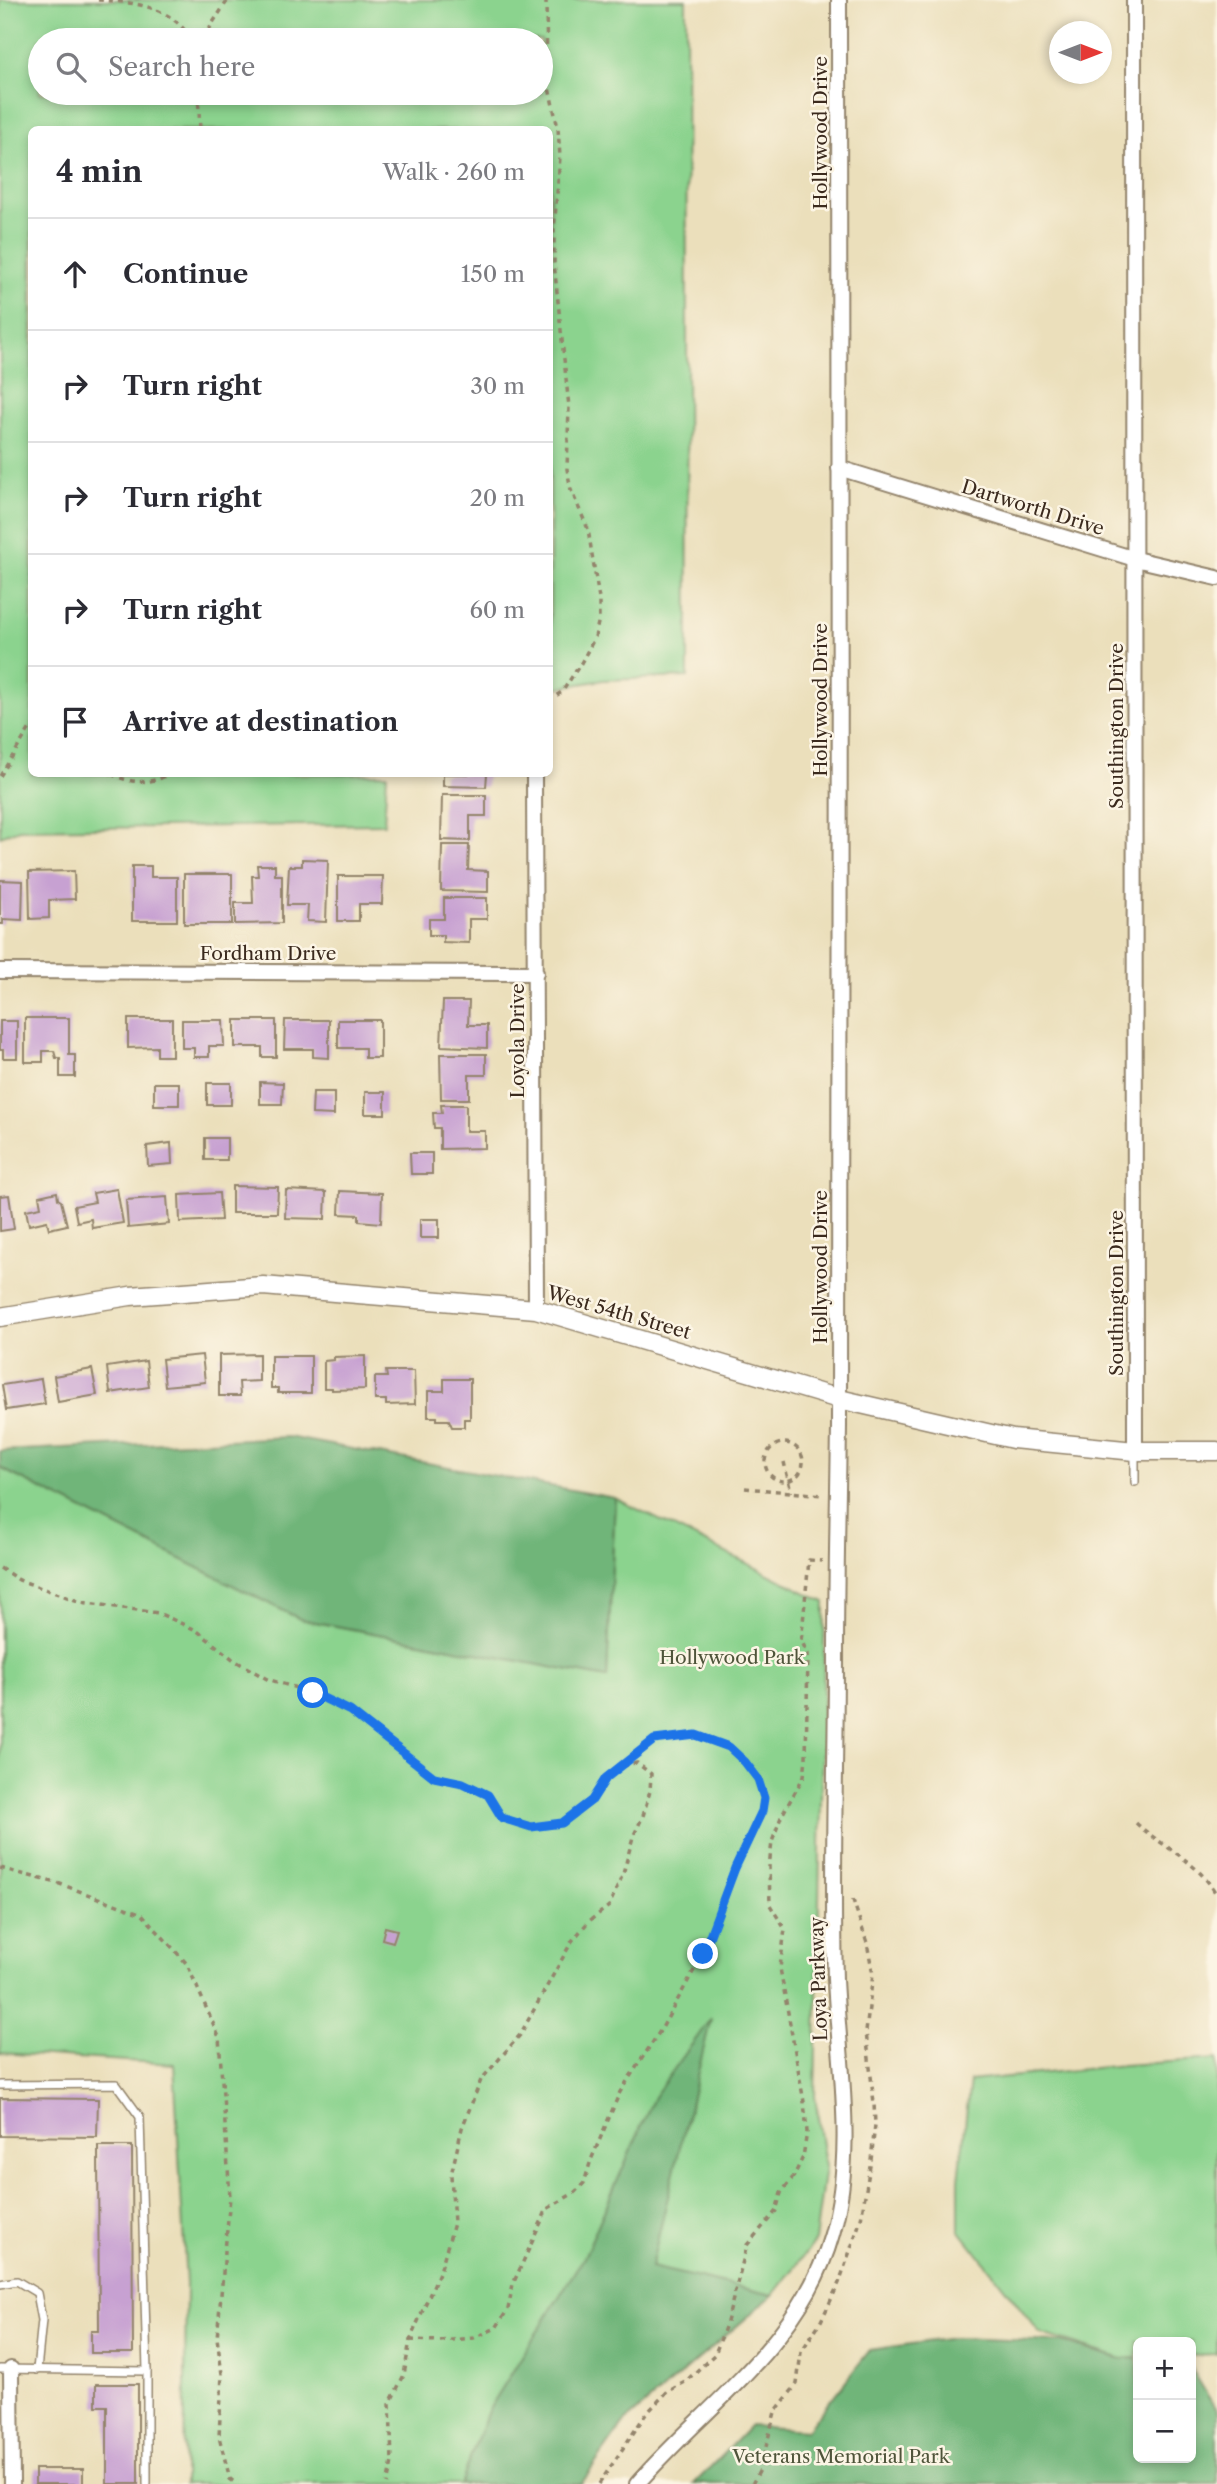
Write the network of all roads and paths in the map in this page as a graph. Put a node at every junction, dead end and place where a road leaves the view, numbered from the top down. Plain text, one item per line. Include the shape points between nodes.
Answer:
1 (99, 0) edge
2 (228, 0) edge
3 (545, 0) edge
4 (839, 0) edge
5 (1134, 0) edge
6 (181, 28) edge
7 (211, 28) edge
8 (546, 28) edge
9 (199, 105) edge
10 (553, 105) edge
11 (200, 126) edge
12 (839, 468) junction
13 (1135, 559) junction
14 (1217, 578) edge
15 (553, 697) edge
16 (28, 731) edge
17 (0, 776) edge
18 (118, 777) edge
19 (160, 777) edge
20 (534, 777) edge
21 (0, 971) edge
22 (536, 972) junction
23 (536, 1309) junction
24 (0, 1317) edge
25 (839, 1399) junction
26 (1135, 1451) junction
27 (1217, 1451) edge
28 (784, 1462) dead end
29 (788, 1480) junction
30 (1135, 1482) dead end
31 (745, 1488) dead end
32 (791, 1492) junction
33 (807, 1495) dead end
34 (809, 1560) dead end
35 (0, 1568) edge
36 (621, 1764) junction
37 (1136, 1823) dead end
38 (0, 1868) edge
39 (1217, 1896) edge
40 (0, 2085) edge
41 (0, 2284) edge
42 (410, 2340) junction
43 (6, 2369) edge
44 (37, 2370) junction
45 (147, 2371) junction
46 (12, 2484) edge
47 (147, 2484) edge
48 (237, 2484) edge
49 (387, 2484) edge
50 (599, 2484) edge
51 (637, 2484) edge

1 - 6 path via 149,6
2 - 7 path
3 - 8 path
4 - 12 street, Hollywood Drive
5 - 13 street, Southington Drive
9 - 11 path
10 - 15 path via 560,157 554,263 569,407 567,469 588,529 599,599 595,637 562,692
12 - 13 street, Dartworth Drive
12 - 25 street, Hollywood Drive
13 - 14 street, Dartworth Drive
13 - 26 street, Southington Drive
16 - 17 path
18 - 19 path via 147,781
20 - 22 street, Loyola Drive
21 - 22 street, Fordham Drive
22 - 23 street, Loyola Drive
23 - 24 street, West 54th Street via 263,1286 130,1296
23 - 25 street, West 54th Street
25 - 26 street, West 54th Street via 1013,1438
25 - 51 street, Loya Parkway via 835,1976 844,2138 841,2195 822,2264 781,2336
26 - 27 street, West 54th Street
26 - 30 lane
28 - 29 path
29 - 29 path via 796,1478 803,1465 801,1450 788,1443 773,1447 765,1459 769,1475 781,1482
29 - 32 path
31 - 32 path
32 - 33 path
34 - 50 path via 802,1640 808,1654 804,1776 781,1817 769,1867 770,1905 786,1929 780,1968 804,2102 807,2132 803,2157 781,2193 776,2211 747,2245 715,2354 646,2414
35 - 36 path via 19,1580 81,1602 158,1614 196,1630 267,1679 350,1711 434,1777 488,1795 502,1818 531,1827 562,1823 592,1800
36 - 42 path via 637,1763 651,1774 643,1816 623,1874 609,1906 572,1941 520,2035 481,2080 462,2128 451,2175 454,2223 448,2246
36 - 42 path via 654,1740 696,1735 712,1739 729,1747 758,1779 764,1798 762,1811 703,1954 620,2092 584,2183 547,2209 513,2284 508,2309 496,2328 474,2338
37 - 39 path via 1155,1841 1183,1856
38 - 48 path via 142,1914 187,1964 219,2037 230,2197 216,2337 222,2374 219,2437 230,2479
40 - 45 lane via 116,2084 140,2117
41 - 44 lane via 17,2281 37,2293 42,2320
42 - 49 path via 404,2375 390,2403 392,2462
43 - 44 lane
43 - 46 street
44 - 45 lane
45 - 47 lane

